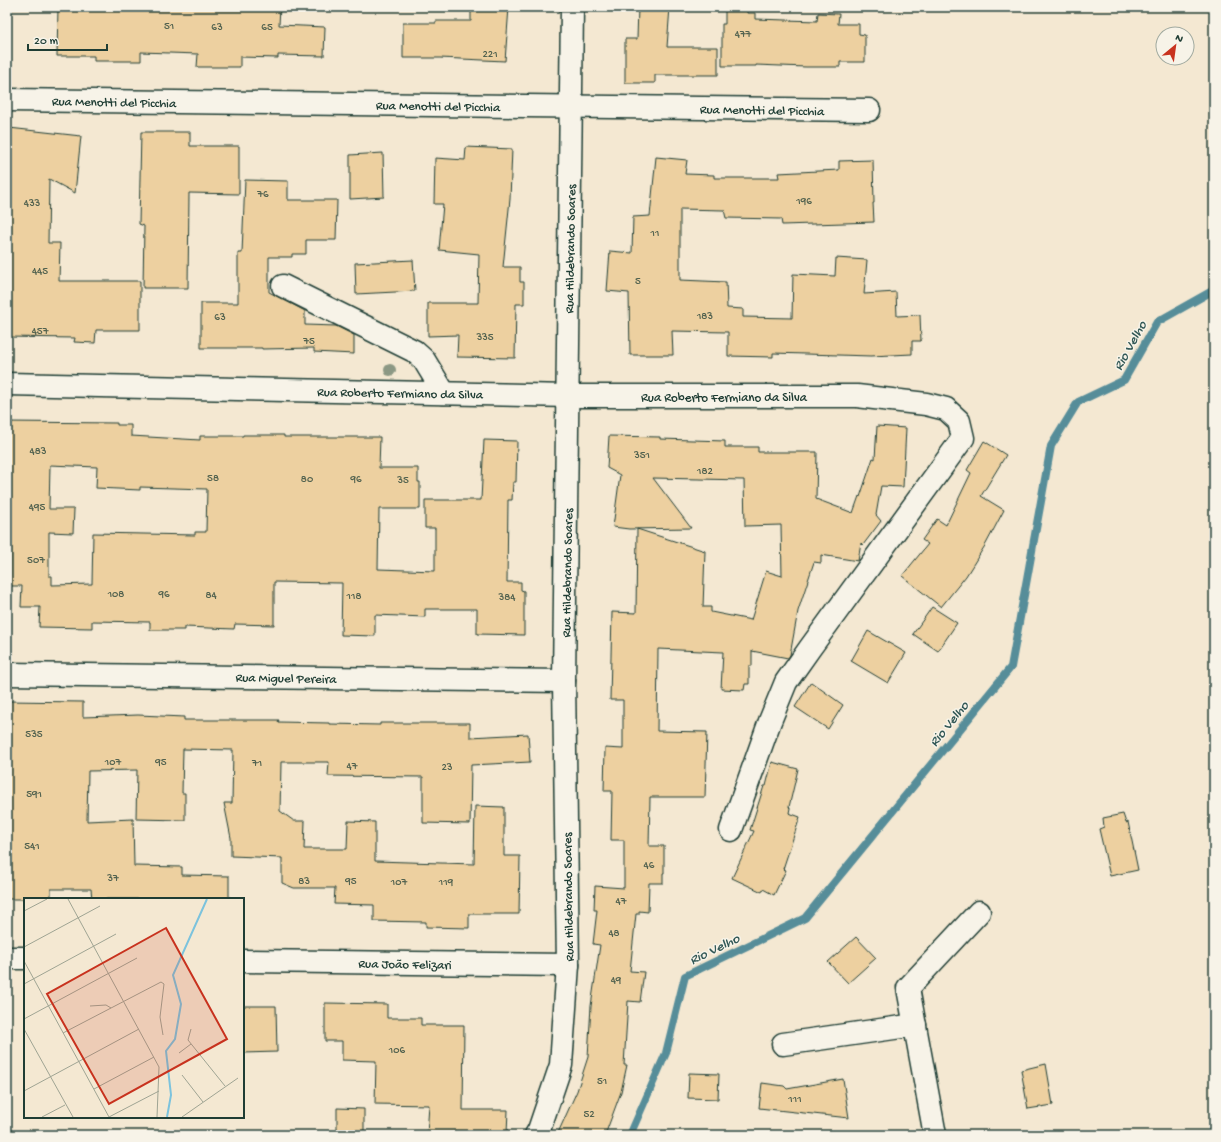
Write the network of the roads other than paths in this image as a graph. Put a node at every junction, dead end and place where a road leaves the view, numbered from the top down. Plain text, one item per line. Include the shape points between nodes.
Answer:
1 (572, 7) edge
2 (7, 100) edge
3 (571, 106) junction
4 (869, 110) dead end
5 (283, 286) dead end
6 (7, 384) edge
7 (444, 393) junction
8 (568, 396) junction
9 (7, 674) edge
10 (564, 681) junction
11 (731, 830) dead end
12 (979, 912) dead end
13 (7, 958) edge
14 (24, 958) edge
15 (244, 961) edge
16 (568, 965) junction
17 (915, 1025) junction
18 (782, 1044) dead end
19 (536, 1135) edge
20 (935, 1135) edge

1 - 3 street, Rua Hildebrando Soares
2 - 3 street, Rua Menotti del Picchia
3 - 4 street, Rua Menotti del Picchia
3 - 8 street, Rua Hildebrando Soares
5 - 7 street via 414,351 424,360
6 - 7 street, Rua Roberto Fermiano da Silva
7 - 8 street, Rua Roberto Fermiano da Silva
8 - 10 street, Rua Hildebrando Soares
8 - 11 street, Rua Roberto Fermiano da Silva via 856,396 926,404 946,409 959,421 963,438 786,682
9 - 10 street, Rua Miguel Pereira
10 - 16 street, Rua Hildebrando Soares
12 - 17 street via 908,988
13 - 14 street
15 - 16 street, Rua João Felizari
16 - 19 street, Rua Hildebrando Soares via 561,1064
17 - 18 street
17 - 20 street

